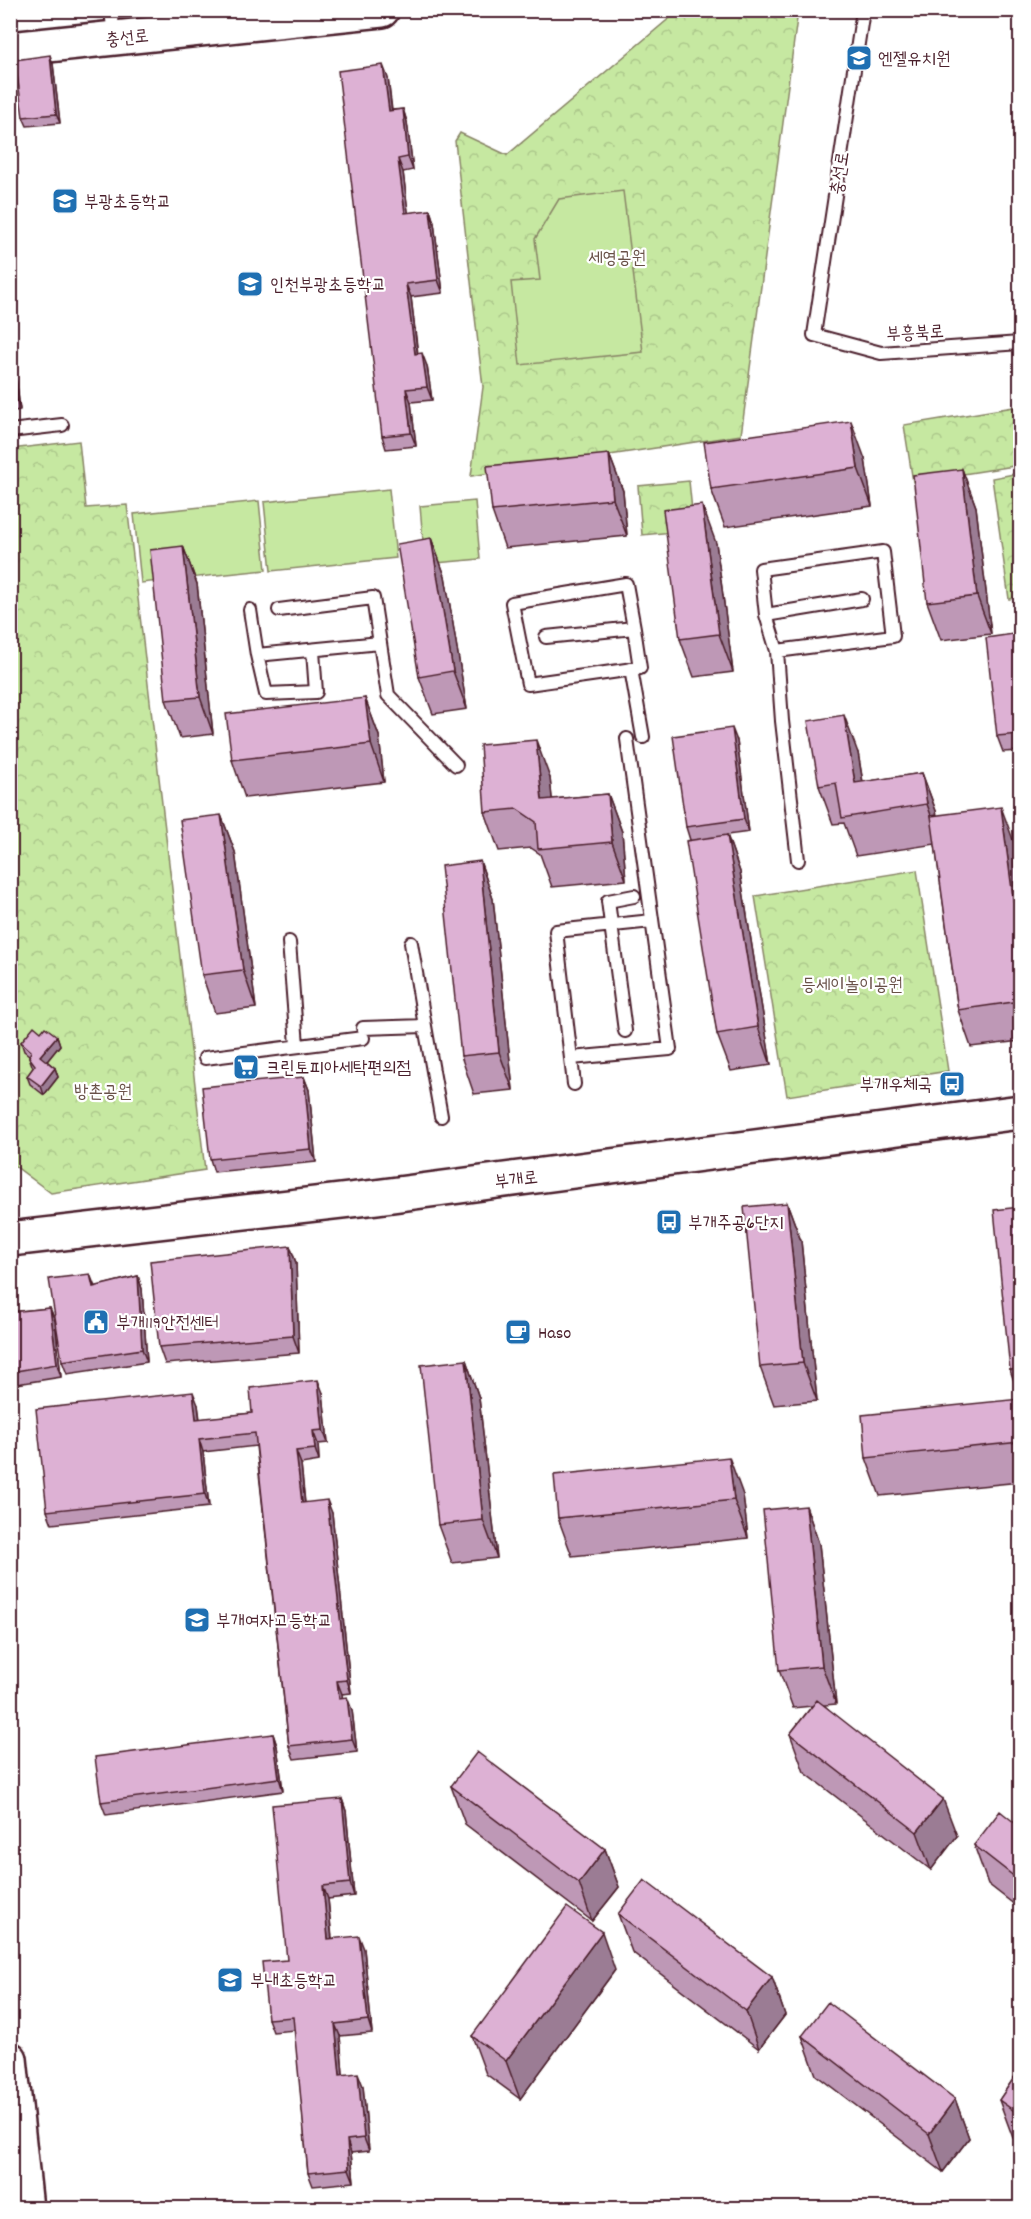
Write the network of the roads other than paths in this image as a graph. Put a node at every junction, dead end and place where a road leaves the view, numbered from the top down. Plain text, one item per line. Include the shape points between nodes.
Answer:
1 (382, 10) edge
2 (863, 10) edge
3 (316, 14) edge
4 (112, 24) edge
5 (10, 49) edge
6 (814, 335) joint
7 (1020, 343) edge
8 (62, 425) dead end
9 (10, 431) edge
10 (862, 599) dead end
11 (250, 610) dead end
12 (279, 610) dead end
13 (766, 615) junction
14 (634, 628) junction
15 (546, 637) dead end
16 (380, 643) junction
17 (313, 651) junction
18 (777, 651) junction
19 (257, 655) junction
20 (631, 669) junction
21 (643, 737) dead end
22 (627, 739) dead end
23 (456, 765) dead end
24 (798, 860) dead end
25 (634, 896) dead end
26 (652, 921) junction
27 (612, 926) junction
28 (289, 942) dead end
29 (411, 943) dead end
30 (425, 1026) junction
31 (625, 1031) dead end
32 (297, 1046) junction
33 (205, 1058) dead end
34 (571, 1058) junction
35 (574, 1084) dead end
36 (1020, 1112) edge
37 (441, 1116) dead end
38 (10, 1239) edge
39 (10, 2059) edge
40 (27, 2208) edge

1 - 3 street, 충선로
2 - 6 lane, 충선로
3 - 4 street, 충선로
4 - 5 street, 충선로
6 - 7 lane, 부흥북로 via 880,353
8 - 9 lane
10 - 13 lane
11 - 19 lane
12 - 16 lane via 373,598
13 - 18 lane
13 - 18 lane via 761,569 883,552 893,636
14 - 15 lane
14 - 20 lane via 640,668
14 - 20 lane via 626,584 512,603 528,684
16 - 17 lane
16 - 23 lane via 388,695
17 - 19 lane
17 - 19 lane via 316,692 267,694
18 - 24 lane
20 - 21 lane
22 - 26 lane
25 - 27 lane via 608,901
26 - 27 lane
26 - 34 lane via 670,1049
27 - 31 lane
27 - 34 lane via 556,931
28 - 32 lane
29 - 30 lane
30 - 32 lane
30 - 37 lane
32 - 33 lane
34 - 35 lane
36 - 38 street, 부개로 via 376,1197
39 - 40 street

